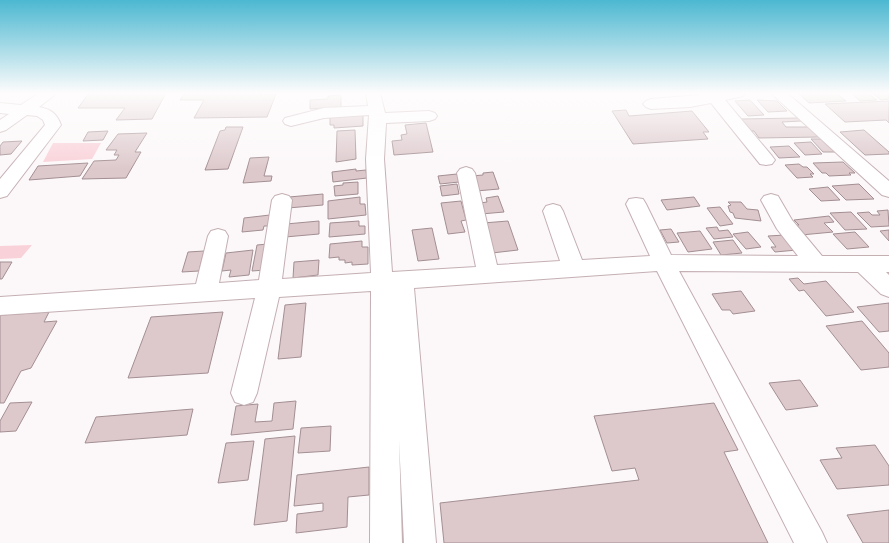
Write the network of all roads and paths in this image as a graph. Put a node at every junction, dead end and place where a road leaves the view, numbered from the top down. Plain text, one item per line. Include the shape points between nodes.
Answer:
1 (13, 118) edge
2 (51, 118) edge
3 (302, 118) edge
4 (376, 118) edge
5 (730, 118) edge
6 (807, 118) edge
7 (291, 121) dead end
8 (0, 127) edge
9 (766, 160) dead end
10 (466, 173) dead end
11 (889, 191) edge
12 (0, 192) edge
13 (282, 200) dead end
14 (771, 200) dead end
15 (636, 204) dead end
16 (553, 211) dead end
17 (218, 236) dead end
18 (664, 263) junction
19 (817, 264) junction
20 (889, 264) edge
21 (864, 265) junction
22 (574, 269) junction
23 (488, 274) junction
24 (392, 281) junction
25 (889, 288) edge
26 (269, 289) junction
27 (205, 293) junction
28 (0, 306) edge
29 (244, 393) dead end
30 (386, 543) edge
31 (420, 543) edge
32 (811, 543) edge

1 - 8 street
2 - 12 street via 53,125
3 - 7 street
4 - 24 street via 374,159
5 - 9 street
6 - 11 street
10 - 23 street
13 - 26 street
14 - 19 street via 784,224
15 - 18 street
16 - 22 street
17 - 27 street
18 - 19 street
18 - 22 street
18 - 32 street
19 - 21 street
20 - 21 street
21 - 25 street
22 - 23 street
23 - 24 street
24 - 26 street
24 - 30 street
24 - 31 street
26 - 27 street
26 - 29 street
27 - 28 street

